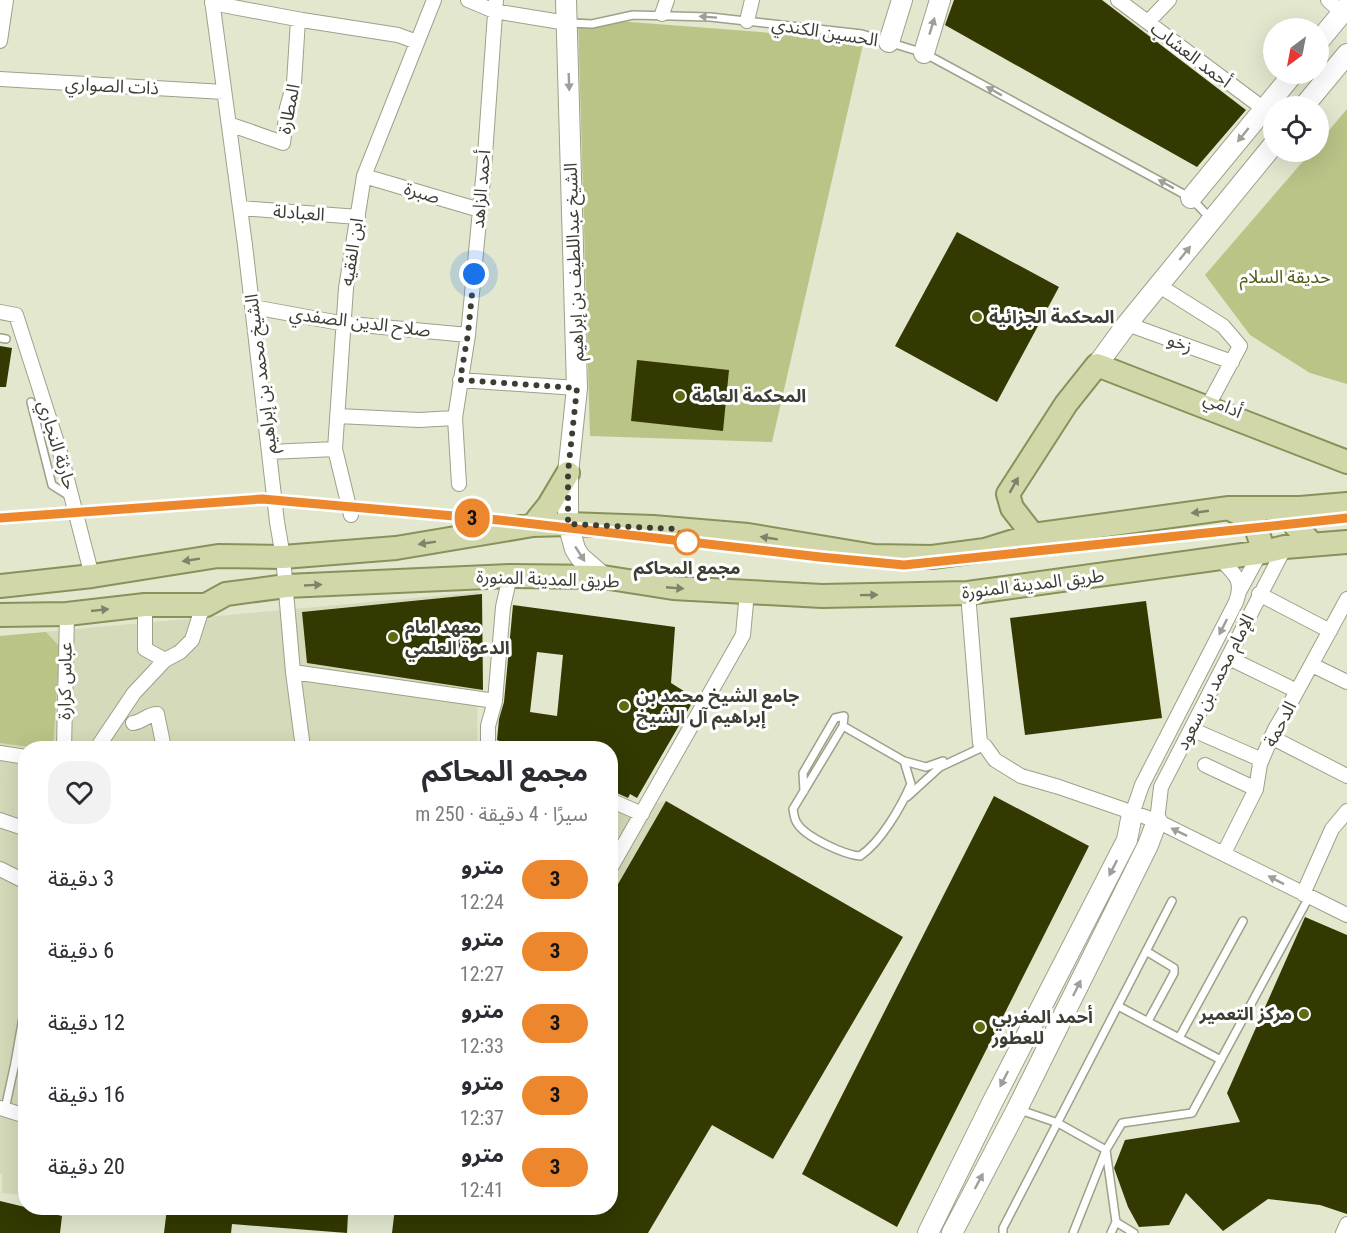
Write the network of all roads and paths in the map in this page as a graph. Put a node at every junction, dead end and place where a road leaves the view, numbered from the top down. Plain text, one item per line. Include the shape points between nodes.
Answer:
1 (6, 0) edge
2 (434, 0) edge
3 (468, 0) edge
4 (566, 0) edge
5 (667, 0) edge
6 (752, 0) edge
7 (902, 0) edge
8 (940, 0) edge
9 (1118, 0) edge
10 (1169, 0) edge
11 (212, 2) edge
12 (495, 6) edge
13 (1339, 7) edge
14 (662, 14) junction
15 (298, 20) junction
16 (747, 21) junction
17 (1148, 22) junction
18 (567, 23) junction
19 (1329, 24) edge
20 (0, 41) edge
21 (417, 42) junction
22 (889, 42) junction
23 (924, 53) junction
24 (1347, 54) edge
25 (0, 80) edge
26 (1285, 84) edge
27 (224, 92) junction
28 (1275, 96) edge
29 (1312, 96) edge
30 (1263, 108) edge
31 (1263, 110) edge
32 (229, 124) junction
33 (1263, 157) edge
34 (364, 177) junction
35 (1191, 198) junction
36 (240, 208) junction
37 (480, 210) junction
38 (358, 217) junction
39 (1211, 220) junction
40 (1158, 285) junction
41 (253, 307) junction
42 (0, 312) edge
43 (344, 323) junction
44 (1127, 324) junction
45 (468, 334) junction
46 (1232, 362) junction
47 (1106, 364) junction
48 (460, 380) junction
49 (577, 388) junction
50 (1206, 398) joint
51 (31, 402) dead end
52 (338, 416) junction
53 (455, 418) junction
54 (335, 449) junction
55 (270, 452) junction
56 (1347, 455) edge
57 (1347, 462) edge
58 (568, 472) junction
59 (459, 484) dead end
60 (73, 499) junction
61 (1347, 504) edge
62 (1229, 508) junction
63 (1300, 508) junction
64 (351, 515) dead end
65 (568, 524) junction
66 (533, 525) junction
67 (1033, 535) junction
68 (1347, 542) edge
69 (1312, 544) junction
70 (1270, 551) junction
71 (218, 556) junction
72 (283, 557) junction
73 (1220, 559) junction
74 (92, 576) junction
75 (510, 576) junction
76 (603, 578) junction
77 (0, 586) edge
78 (286, 586) junction
79 (747, 592) junction
80 (1239, 592) junction
81 (968, 593) junction
82 (226, 594) junction
83 (1259, 594) junction
84 (1347, 599) edge
85 (206, 604) junction
86 (145, 605) junction
87 (67, 614) junction
88 (0, 615) edge
89 (1330, 632) junction
90 (1229, 658) junction
91 (165, 660) junction
92 (1312, 665) junction
93 (293, 672) junction
94 (1347, 682) edge
95 (1297, 692) junction
96 (495, 700) junction
97 (133, 723) dead end
98 (843, 726) junction
99 (1191, 729) junction
100 (1271, 737) junction
101 (64, 741) edge
102 (102, 741) edge
103 (163, 741) edge
104 (301, 741) edge
105 (489, 741) edge
106 (983, 745) junction
107 (0, 753) edge
108 (18, 756) edge
109 (1262, 760) junction
110 (903, 761) junction
111 (1205, 765) dead end
112 (1347, 776) edge
113 (1256, 789) junction
114 (804, 791) junction
115 (905, 799) junction
116 (618, 804) edge
117 (1347, 811) edge
118 (642, 814) junction
119 (1132, 814) junction
120 (0, 820) edge
121 (1157, 821) junction
122 (18, 827) edge
123 (1224, 854) junction
124 (618, 855) edge
125 (0, 868) edge
126 (18, 878) edge
127 (1306, 896) junction
128 (1172, 901) dead end
129 (1346, 912) edge
130 (1243, 921) dead end
131 (1146, 951) junction
132 (1118, 1006) junction
133 (1148, 1022) junction
134 (1179, 1038) junction
135 (18, 1046) edge
136 (1221, 1060) junction
137 (2, 1109) edge
138 (1017, 1109) junction
139 (18, 1114) edge
140 (1058, 1123) junction
141 (1106, 1150) junction
142 (1116, 1222) junction
143 (1347, 1224) edge
144 (928, 1233) edge
145 (952, 1233) edge
146 (1003, 1233) edge
147 (1073, 1233) edge
148 (1111, 1233) edge
149 (1134, 1233) edge
150 (1343, 1233) edge

1 - 20 street
2 - 21 street, ابن الفقيه
3 - 12 street, الحسين الكندي
4 - 18 street, الشيخ عبداللطيف بن إبراهيم
5 - 14 street
6 - 16 street
7 - 22 street
23 -> 8 street
9 - 17 street, أحمد العشاب
10 - 17 street
11 - 15 street
11 - 27 street, الشيخ محمد بن إبراهيم
12 - 18 street, الحسين الكندي
12 - 37 street, أحمد الزاهد
13 - 19 street
16 -> 14 lane, الحسين الكندي
14 - 18 lane, الحسين الكندي via 633,15 592,24
15 - 21 street
15 - 32 street, المطارة via 294,83 286,108 283,143
16 - 22 lane, الحسين الكندي via 851,32
17 - 30 street, أحمد العشاب
18 -> 49 street, الشيخ عبداللطيف بن إبراهيم
21 - 34 street, ابن الفقيه
22 - 23 lane, الحسين الكندي
35 -> 23 lane, الحسين الكندي
24 - 29 street
25 - 27 street, ذات الصواري
26 - 28 street
27 - 32 street, الشيخ محمد بن إبراهيم
31 -> 35 street
32 - 36 street, الشيخ محمد بن إبراهيم
33 - 39 street
34 - 37 street, صبرة
34 - 38 street, ابن الفقيه
35 - 39 lane, الحسين الكندي
36 - 38 street, العبادلة
36 - 41 street, الشيخ محمد بن إبراهيم
37 - 45 street, أحمد الزاهد
38 - 43 street, ابن الفقيه
40 -> 39 street
40 - 44 street
40 - 46 street via 1223,326 1240,346
41 - 43 street, صلاح الدين الصفدي
41 - 55 street, الشيخ محمد بن إبراهيم
42 - 60 street, حارثة النجاري via 16,315
43 - 45 street, صلاح الدين الصفدي
43 - 52 street, ابن الفقيه
44 - 46 street, زخو
44 - 47 street
45 - 48 street, أحمد الزاهد
46 - 50 street
47 - 57 main road
67 -> 47 main road via 1012,508 1008,494 1066,404
48 - 49 street
48 - 53 street, أحمد الزاهد
49 - 58 street, الشيخ عبداللطيف بن إبراهيم
50 - 56 lane, أدامي
51 - 60 lane via 52,485
52 - 53 street
52 - 54 street, ابن الفقيه
53 - 59 street, أحمد الزاهد
54 - 55 street
54 - 64 street, ابن الفقيه
55 - 72 street, الشيخ محمد بن إبراهيم
58 - 65 street, الشيخ عبداللطيف بن إبراهيم
58 - 66 main road
60 - 74 street, حارثة النجاري
61 - 63 main road
62 - 63 main road
62 -> 67 main road
62 - 70 main road via 1254,521
63 - 69 main road via 1294,525
65 - 66 main road
67 -> 65 main road via 985,550 932,557 874,556 748,535
65 -> 76 street, الشيخ عبداللطيف بن إبراهيم via 580,557
66 -> 72 main road via 396,548
68 - 69 main road, طريق المدينة المنورة
69 - 70 main road, طريق المدينة المنورة
70 - 73 main road, طريق المدينة المنورة
70 - 80 street, الإمام محمد بن سعود
70 - 83 street, الإمام محمد بن سعود
71 - 72 main road
71 -> 74 main road
71 - 82 main road via 238,561 245,569 242,584
72 - 78 street, الشيخ محمد بن إبراهيم
73 - 80 street, الإمام محمد بن سعود via 1237,576
73 - 81 main road, طريق المدينة المنورة
74 - 77 main road
75 - 76 main road, طريق المدينة المنورة
78 -> 75 main road, طريق المدينة المنورة
75 - 96 street via 503,607
76 -> 79 main road, طريق المدينة المنورة via 673,588
78 - 82 main road, طريق المدينة المنورة
78 - 93 street, الشيخ محمد بن إبراهيم
79 -> 81 main road, طريق المدينة المنورة via 822,596
79 - 118 street via 743,635
80 -> 119 street, الإمام محمد بن سعود via 1142,785
81 - 106 street
82 - 85 main road, طريق المدينة المنورة
83 - 89 street
83 - 90 street, الإمام محمد بن سعود
84 - 89 street, الدحمة
85 - 86 main road, طريق المدينة المنورة
85 - 91 street via 192,640
87 -> 86 main road, طريق المدينة المنورة
86 - 91 street via 145,649
87 - 88 main road, طريق المدينة المنورة
87 - 101 street, عباس كرارة
89 - 92 street, الدحمة
90 - 95 street
90 - 99 street, الإمام محمد بن سعود
91 - 102 street via 134,693
92 - 94 street
92 - 95 street, الدحمة
93 - 96 street
93 - 104 street, الشيخ محمد بن إبراهيم
95 - 100 street, الدحمة
96 - 105 street via 488,726
97 - 103 street via 157,714
98 - 110 lane
98 - 114 lane
98 - 114 lane via 844,716 836,718 804,773
99 - 109 street
99 - 121 street, الإمام محمد بن سعود via 1161,787
100 - 109 street, الدحمة
100 - 112 street
106 - 110 lane via 932,766
106 - 115 lane via 940,767
106 - 119 street via 995,760 1021,776
107 - 108 street
109 - 113 street, الدحمة
110 - 115 lane via 911,784
111 - 113 street
113 - 123 street, الدحمة
114 - 115 lane via 794,810 795,822 802,830 848,855 860,856 871,849
116 - 118 street
117 - 127 street via 1332,829
118 - 124 street
119 - 121 street
119 -> 144 street via 1128,840
120 - 122 street
123 -> 121 street
138 -> 121 street
127 -> 123 street
125 - 126 street
127 - 129 street
127 - 136 lane
128 - 131 lane
130 - 134 lane
131 - 132 lane
131 - 133 lane via 1174,968
132 - 133 lane
132 - 140 lane
133 - 134 lane
134 - 136 lane
135 - 137 lane
136 - 141 lane via 1192,1113 1122,1123
137 - 139 street
138 - 140 lane
145 -> 138 street
140 - 141 lane
140 - 146 lane
141 - 142 lane
141 - 147 lane
142 - 148 lane
142 - 149 lane
143 - 150 street

